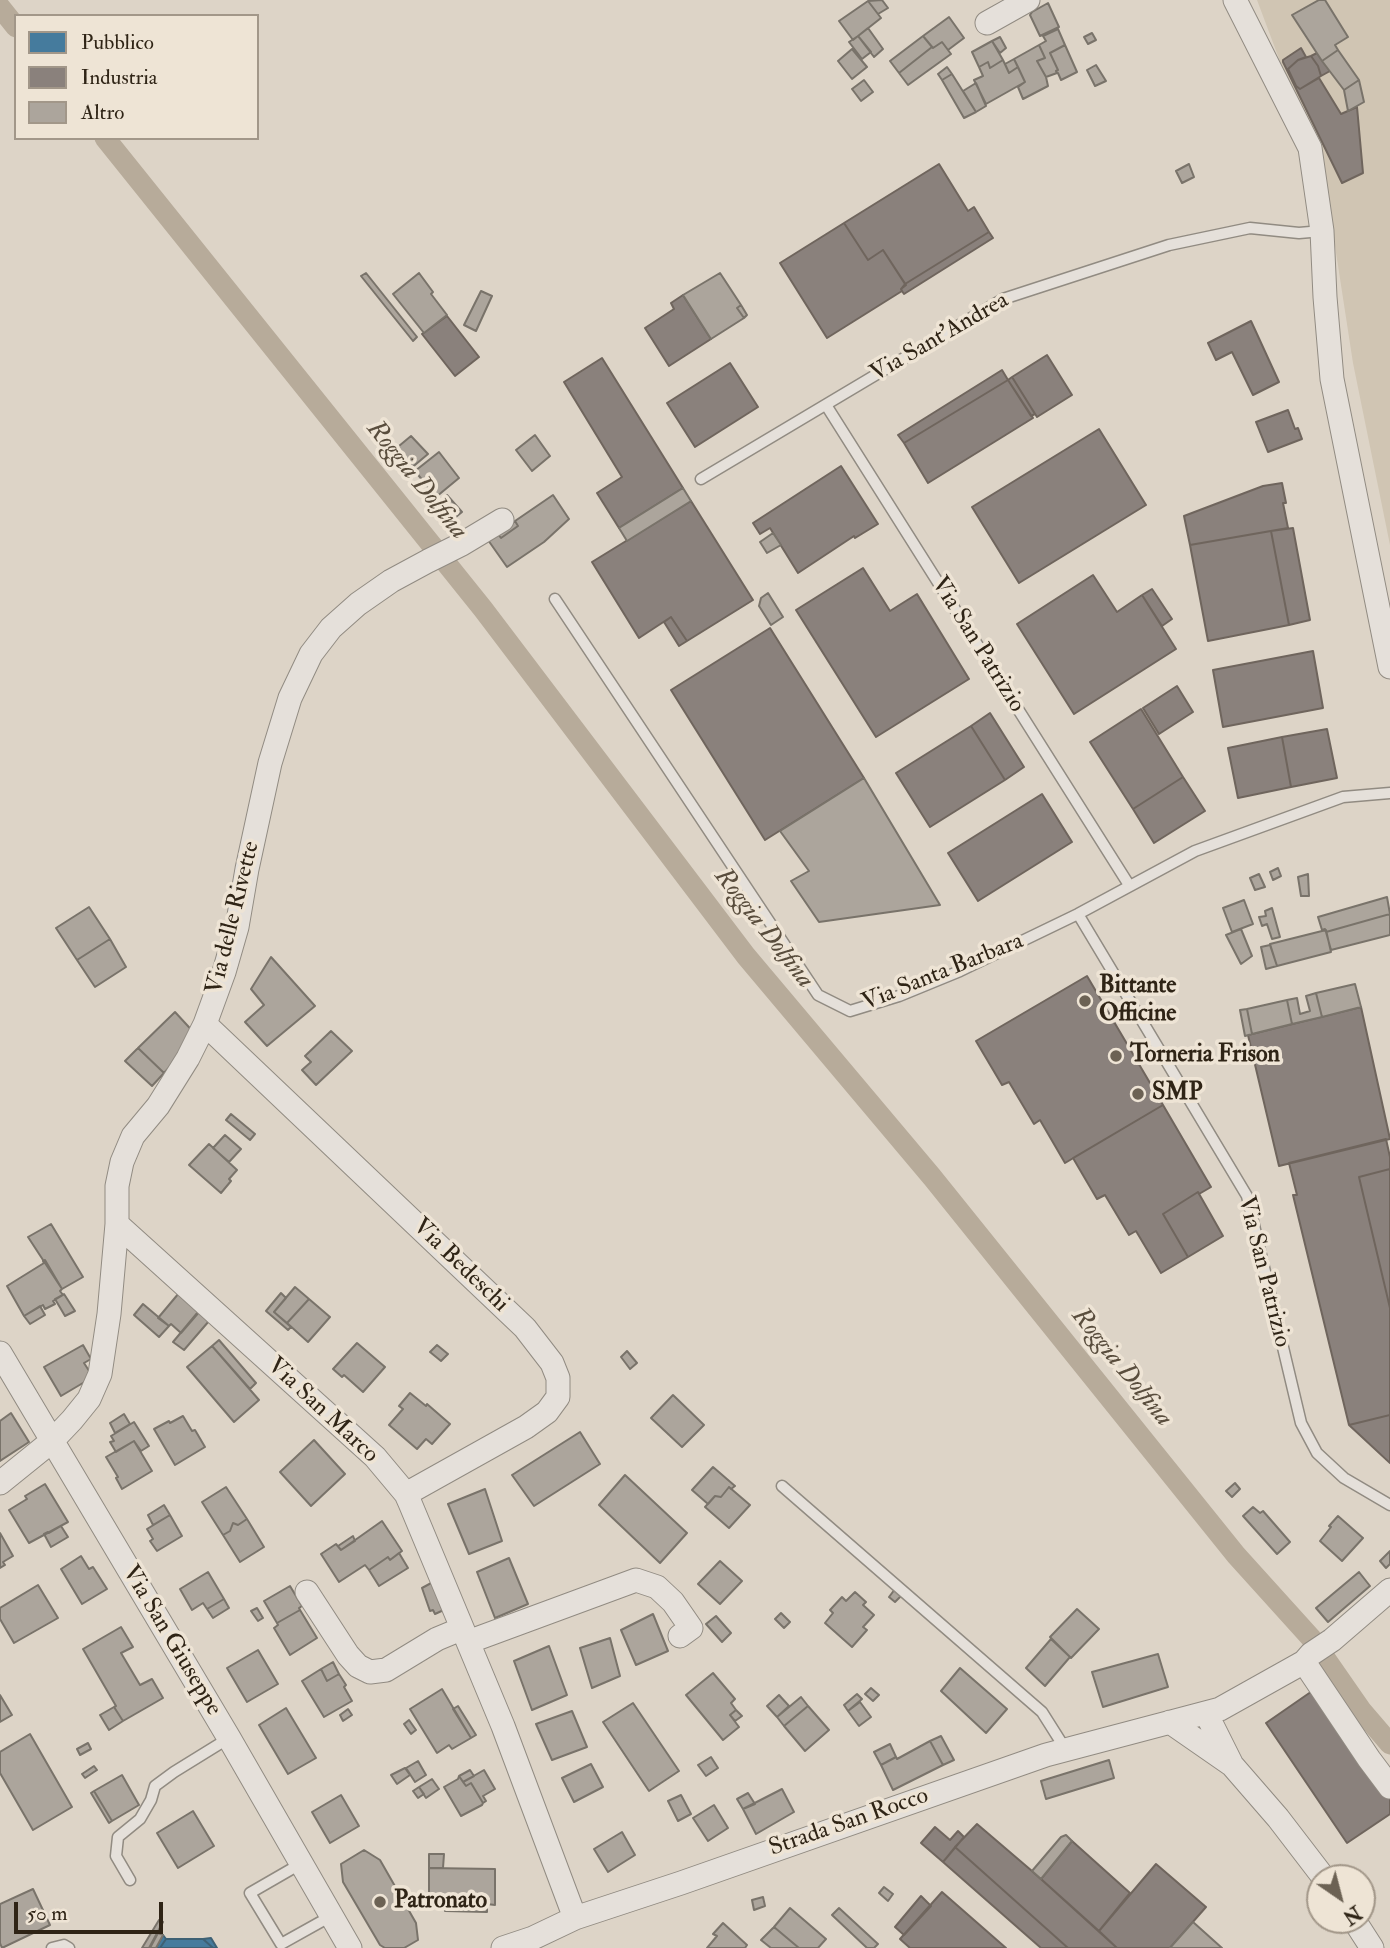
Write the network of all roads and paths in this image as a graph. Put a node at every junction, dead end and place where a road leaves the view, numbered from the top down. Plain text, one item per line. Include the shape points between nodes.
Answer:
1 (1028, 0) edge
2 (1235, 0) edge
3 (987, 23) dead end
4 (1322, 230) junction
5 (826, 405) junction
6 (701, 480) dead end
7 (502, 520) dead end
8 (555, 599) dead end
9 (1390, 667) edge
10 (1390, 793) edge
11 (1129, 886) junction
12 (1078, 914) junction
13 (205, 1024) junction
14 (117, 1224) junction
15 (0, 1353) edge
16 (52, 1441) junction
17 (0, 1483) edge
18 (782, 1486) dead end
19 (406, 1494) junction
20 (1390, 1505) edge
21 (1390, 1590) edge
22 (307, 1592) dead end
23 (465, 1635) junction
24 (680, 1636) dead end
25 (1308, 1658) junction
26 (1206, 1713) junction
27 (1170, 1722) junction
28 (229, 1738) junction
29 (1066, 1750) junction
30 (1232, 1765) junction
31 (1390, 1787) edge
32 (302, 1863) junction
33 (1314, 1864) edge
34 (130, 1880) dead end
35 (575, 1918) junction
36 (342, 1935) edge
37 (527, 1943) edge
38 (52, 1948) edge
39 (69, 1948) edge
40 (503, 1948) edge

1 - 3 street
2 - 4 street via 1310,148
4 - 5 lane, Via Sant'Andrea via 1299,233 1250,228 1169,245 1003,299
4 - 9 street via 1332,379
5 - 6 lane, Via Sant'Andrea
5 - 11 lane, Via San Patrizio
7 - 13 street, Via delle Rivette via 358,604 311,654 290,698 270,763 237,927
8 - 12 lane, Via Santa Barbara via 818,995 850,1011 899,996
10 - 11 lane, Via Santa Barbara via 1343,797 1195,851
11 - 12 lane, Via Santa Barbara
12 - 20 lane, Via San Patrizio via 1247,1196 1301,1423 1317,1453 1344,1478
13 - 14 street, Via delle Rivette via 158,1106 133,1136 117,1185
13 - 19 street, Via Bedeschi via 525,1328 552,1363 558,1397 547,1412
14 - 16 street, Via delle Rivette via 100,1374 89,1399
14 - 19 street, Via San Marco via 375,1457
15 - 16 street, Via San Giuseppe
16 - 17 street, Via delle Rivette
16 - 28 street, Via San Giuseppe
18 - 29 lane via 1042,1712
19 - 23 street, Via San Marco
21 - 25 street, Strada San Rocco
22 - 23 street via 348,1655 370,1672 386,1670 437,1639
23 - 24 street via 636,1580 657,1587 673,1602 691,1628
23 - 35 street, Via San Marco
25 - 26 street, Strada San Rocco
25 - 31 street
26 - 27 street, Strada San Rocco
26 - 30 street
27 - 29 street, Strada San Rocco
27 - 30 street
28 - 32 street, Via San Giuseppe
28 - 34 lane via 155,1786 140,1819 118,1838 116,1856
29 - 35 street, Strada San Rocco
30 - 33 street
32 - 36 street, Via San Giuseppe
32 - 36 lane via 250,1893 281,1944
35 - 37 street, Strada San Rocco
37 - 40 street, Strada San Rocco
38 - 39 lane

